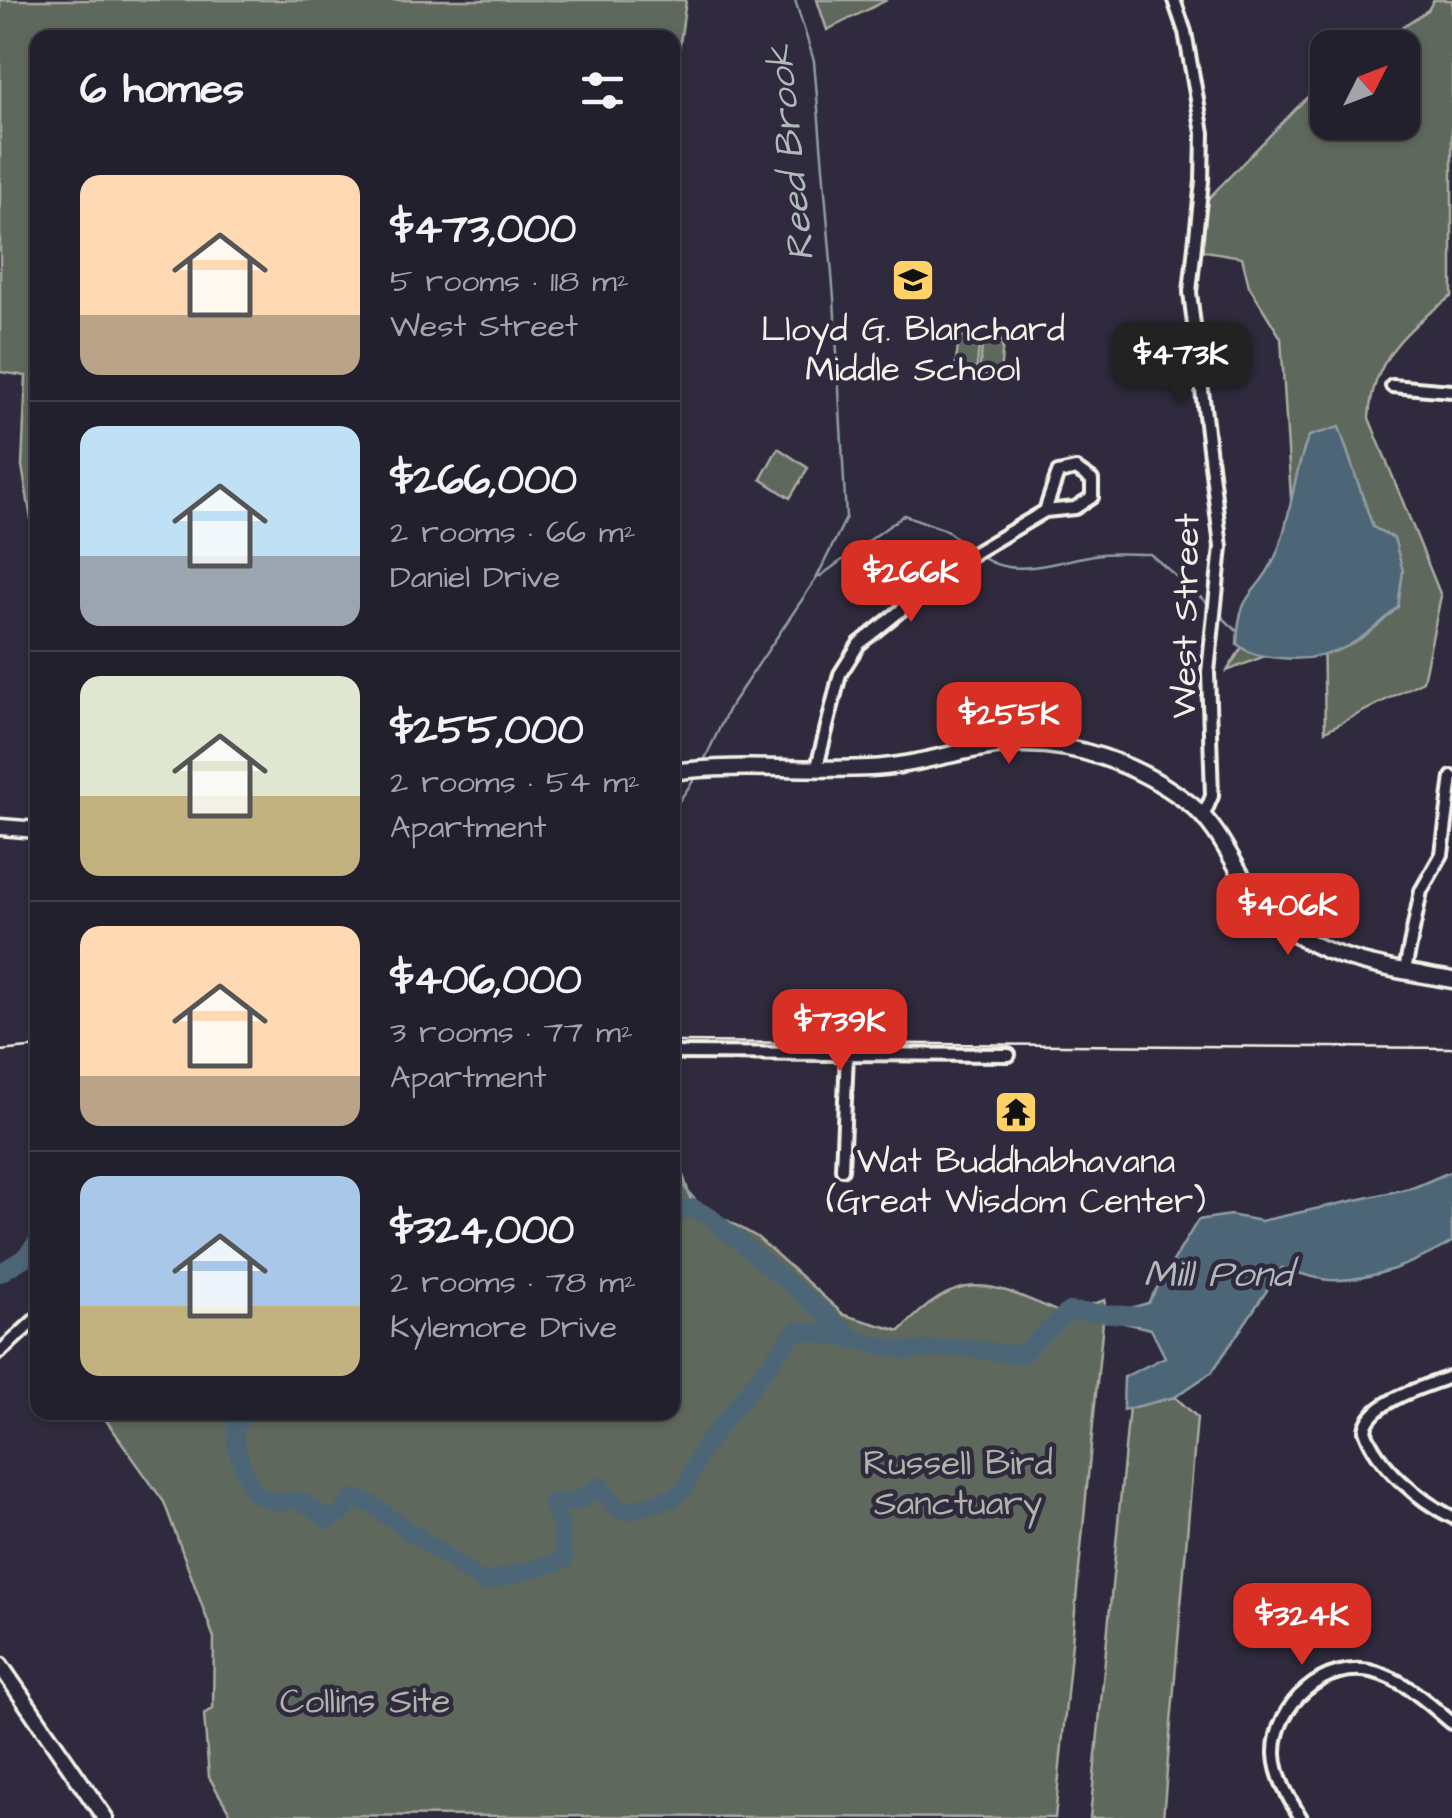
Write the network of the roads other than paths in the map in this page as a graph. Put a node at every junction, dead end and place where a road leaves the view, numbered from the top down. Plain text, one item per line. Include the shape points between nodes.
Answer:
1 (1174, 0) edge
2 (1392, 386) dead end
3 (1452, 391) edge
4 (1045, 511) junction
5 (817, 767) junction
6 (680, 771) edge
7 (1452, 777) edge
8 (1204, 817) junction
9 (0, 827) edge
10 (30, 829) edge
11 (1405, 970) junction
12 (1452, 980) edge
13 (680, 1052) edge
14 (847, 1054) junction
15 (1008, 1055) dead end
16 (842, 1169) dead end
17 (30, 1324) edge
18 (0, 1352) edge
19 (1452, 1376) edge
20 (1452, 1517) edge
21 (0, 1665) edge
22 (1452, 1723) edge
23 (105, 1818) edge
24 (1300, 1818) edge

1 - 8 street, West Street via 1203,133 1190,292 1221,547 1208,672 1212,796
2 - 3 street
4 - 4 street via 1058,473 1076,469 1092,480 1092,497 1081,507
4 - 5 street via 942,574 860,644 840,674
5 - 6 main road
5 - 8 main road via 898,766 1006,745 1050,746 1122,764
7 - 11 street via 1442,854 1421,890
8 - 11 main road via 1268,917 1286,932 1352,959
9 - 10 main road
11 - 12 main road
13 - 14 street
14 - 15 street
14 - 16 street
17 - 18 street
19 - 20 street via 1380,1409 1365,1430 1408,1485
21 - 23 main road
22 - 24 street via 1405,1686 1372,1671 1338,1673 1307,1689 1283,1718 1275,1751

